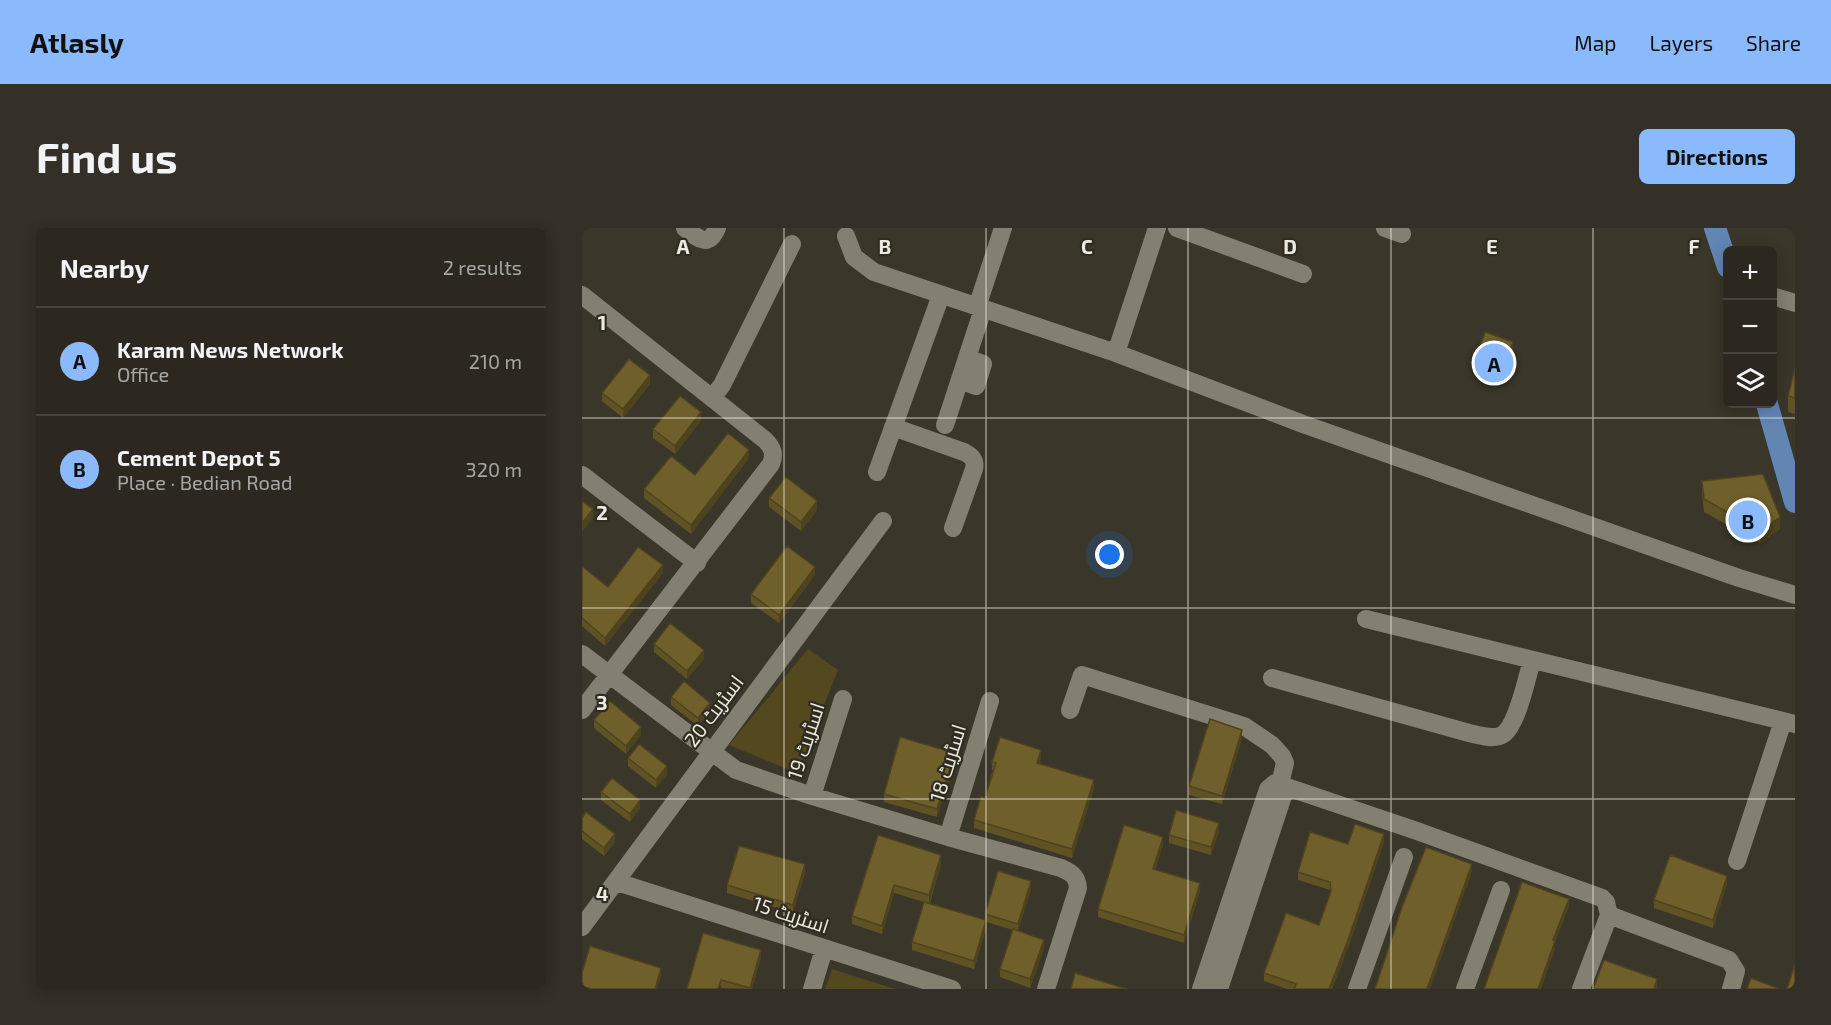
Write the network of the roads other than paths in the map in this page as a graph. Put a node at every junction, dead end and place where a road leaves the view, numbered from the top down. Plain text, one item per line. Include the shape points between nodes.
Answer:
1 (685, 228) edge
2 (717, 228) edge
3 (1003, 228) edge
4 (1157, 228) edge
5 (1177, 228) edge
6 (1715, 228) edge
7 (846, 236) dead end
8 (792, 244) dead end
9 (1723, 252) edge
10 (1303, 274) dead end
11 (582, 295) edge
12 (941, 295) junction
13 (1777, 297) edge
14 (1795, 303) edge
15 (980, 308) junction
16 (1116, 353) junction
17 (712, 398) junction
18 (1768, 408) edge
19 (945, 425) dead end
20 (893, 427) junction
21 (877, 472) dead end
22 (582, 475) edge
23 (1795, 502) edge
24 (883, 521) dead end
25 (953, 528) dead end
26 (697, 562) junction
27 (1795, 595) edge
28 (1366, 619) dead end
29 (582, 654) edge
30 (1532, 660) junction
31 (609, 675) junction
32 (1272, 678) dead end
33 (843, 699) dead end
34 (990, 701) dead end
35 (582, 710) edge
36 (1070, 710) dead end
37 (1789, 722) edge
38 (711, 753) junction
39 (1280, 784) junction
40 (812, 796) junction
41 (948, 837) junction
42 (1404, 857) dead end
43 (1737, 861) dead end
44 (617, 882) junction
45 (1501, 890) dead end
46 (1609, 915) junction
47 (582, 927) edge
48 (824, 950) junction
49 (812, 989) edge
50 (952, 989) edge
51 (1046, 989) edge
52 (1201, 989) edge
53 (1219, 989) edge
54 (1356, 989) edge
55 (1465, 989) edge
56 (1581, 989) edge
57 (1731, 989) edge

1 - 2 street via 700,240 714,236
3 - 15 street
4 - 16 street
5 - 10 street
6 - 9 main road
7 - 12 street via 854,258 874,272
8 - 17 street
11 - 17 street
12 - 15 street
12 - 20 street
13 - 14 street
15 - 16 street
15 - 19 street via 967,358 983,364 976,386 960,380
16 - 27 street via 1303,424
17 - 26 street via 770,445 774,457
18 - 23 main road
20 - 21 street
20 - 25 street via 972,457 974,469
22 - 26 street
24 - 38 street, اسٹریٹ 20
26 - 31 street
28 - 30 street
29 - 31 street
30 - 32 street via 1514,719 1501,736 1490,737
30 - 37 street
31 - 35 street
31 - 38 street
33 - 40 street, اسٹریٹ 19
34 - 41 street, اسٹریٹ 18
36 - 39 street via 1082,675 1244,726 1282,756 1285,765
37 - 43 street
38 - 40 street via 735,770
38 - 44 street, اسٹریٹ 20
39 - 46 street via 1602,898
39 - 52 street via 1268,789
39 - 53 street via 1284,793
40 - 41 street
41 - 51 street via 1061,868 1078,879
42 - 54 street
44 - 47 street, اسٹریٹ 20
44 - 48 street, اسٹریٹ 15
45 - 55 street
46 - 56 street
46 - 57 street via 1729,960 1736,971
48 - 49 street
48 - 50 street, اسٹریٹ 15

